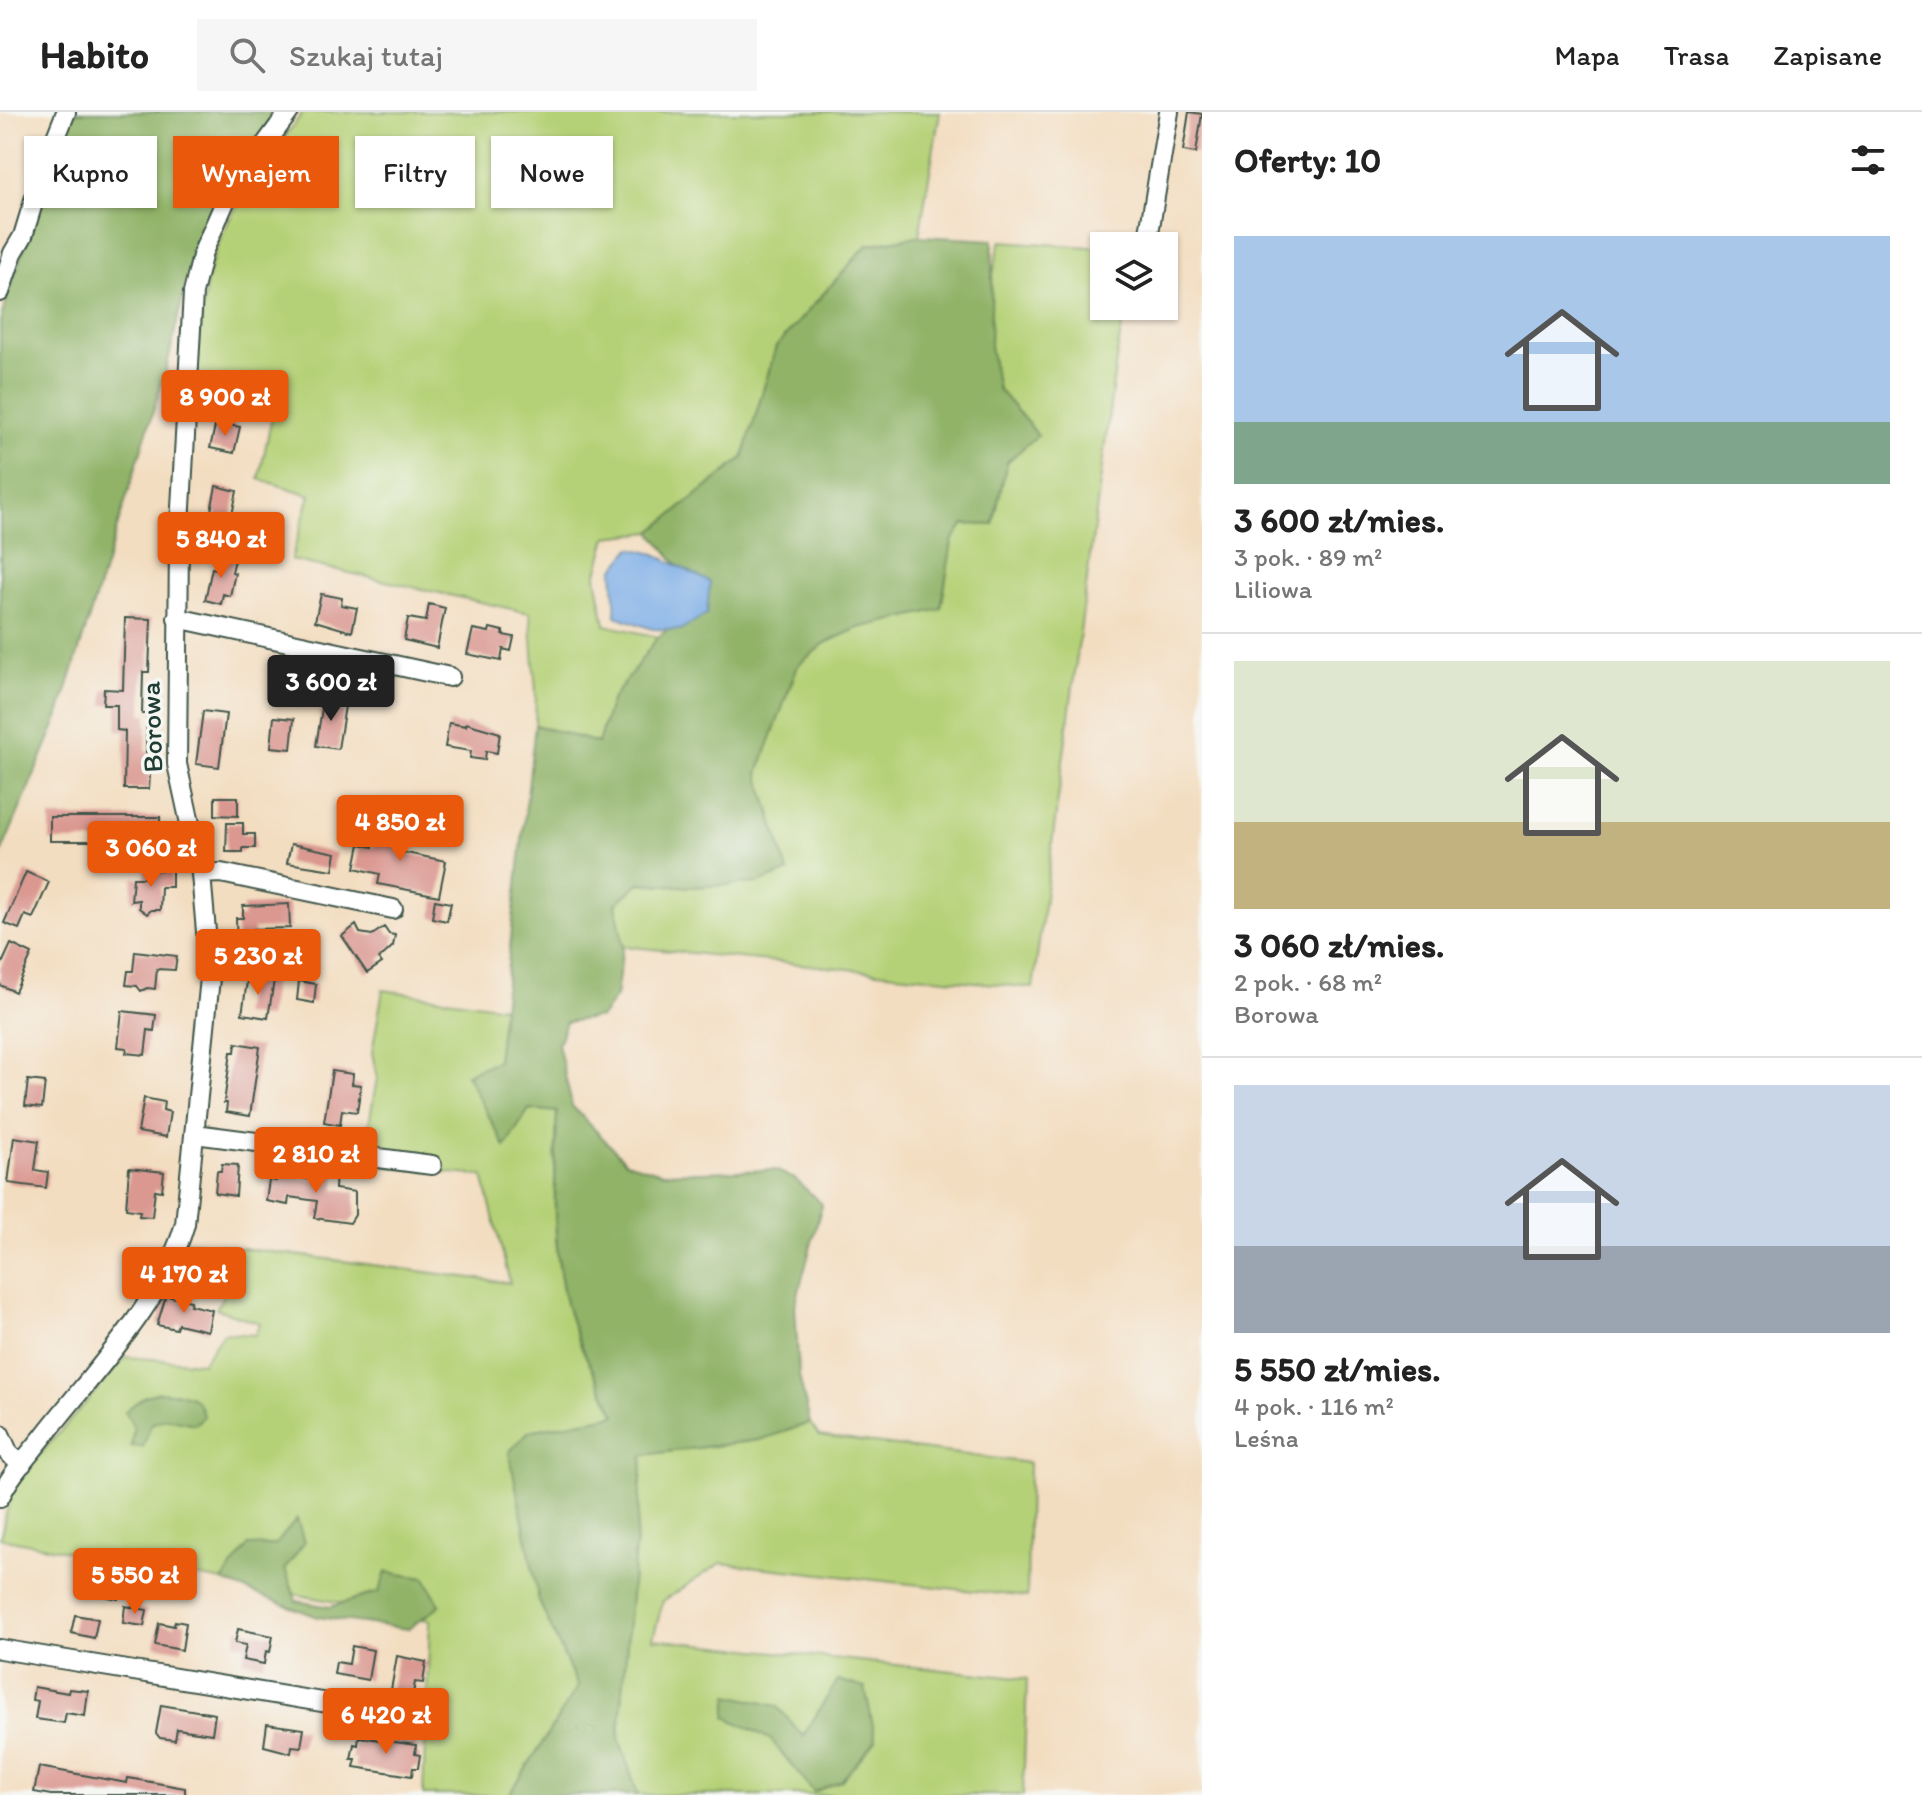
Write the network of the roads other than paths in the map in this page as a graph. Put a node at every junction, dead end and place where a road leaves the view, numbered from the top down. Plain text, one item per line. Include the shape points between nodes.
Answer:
1 (66, 112) edge
2 (289, 112) edge
3 (1169, 112) edge
4 (1149, 232) edge
5 (0, 292) edge
6 (177, 618) junction
7 (450, 677) dead end
8 (201, 874) junction
9 (393, 909) dead end
10 (195, 1134) junction
11 (432, 1165) dead end
12 (0, 1434) edge
13 (22, 1464) junction
14 (0, 1497) edge
15 (0, 1649) edge
16 (419, 1718) dead end

1 - 5 street
2 - 6 street, Borowa via 228,195 203,252 193,293
3 - 4 street
6 - 7 street
6 - 8 street, Borowa via 177,764
8 - 9 street via 221,873
8 - 10 street, Borowa via 210,978
10 - 11 street
10 - 13 street, Borowa via 185,1224 171,1258 133,1323
12 - 13 street via 9,1454
13 - 14 street, Borowa
15 - 16 street

